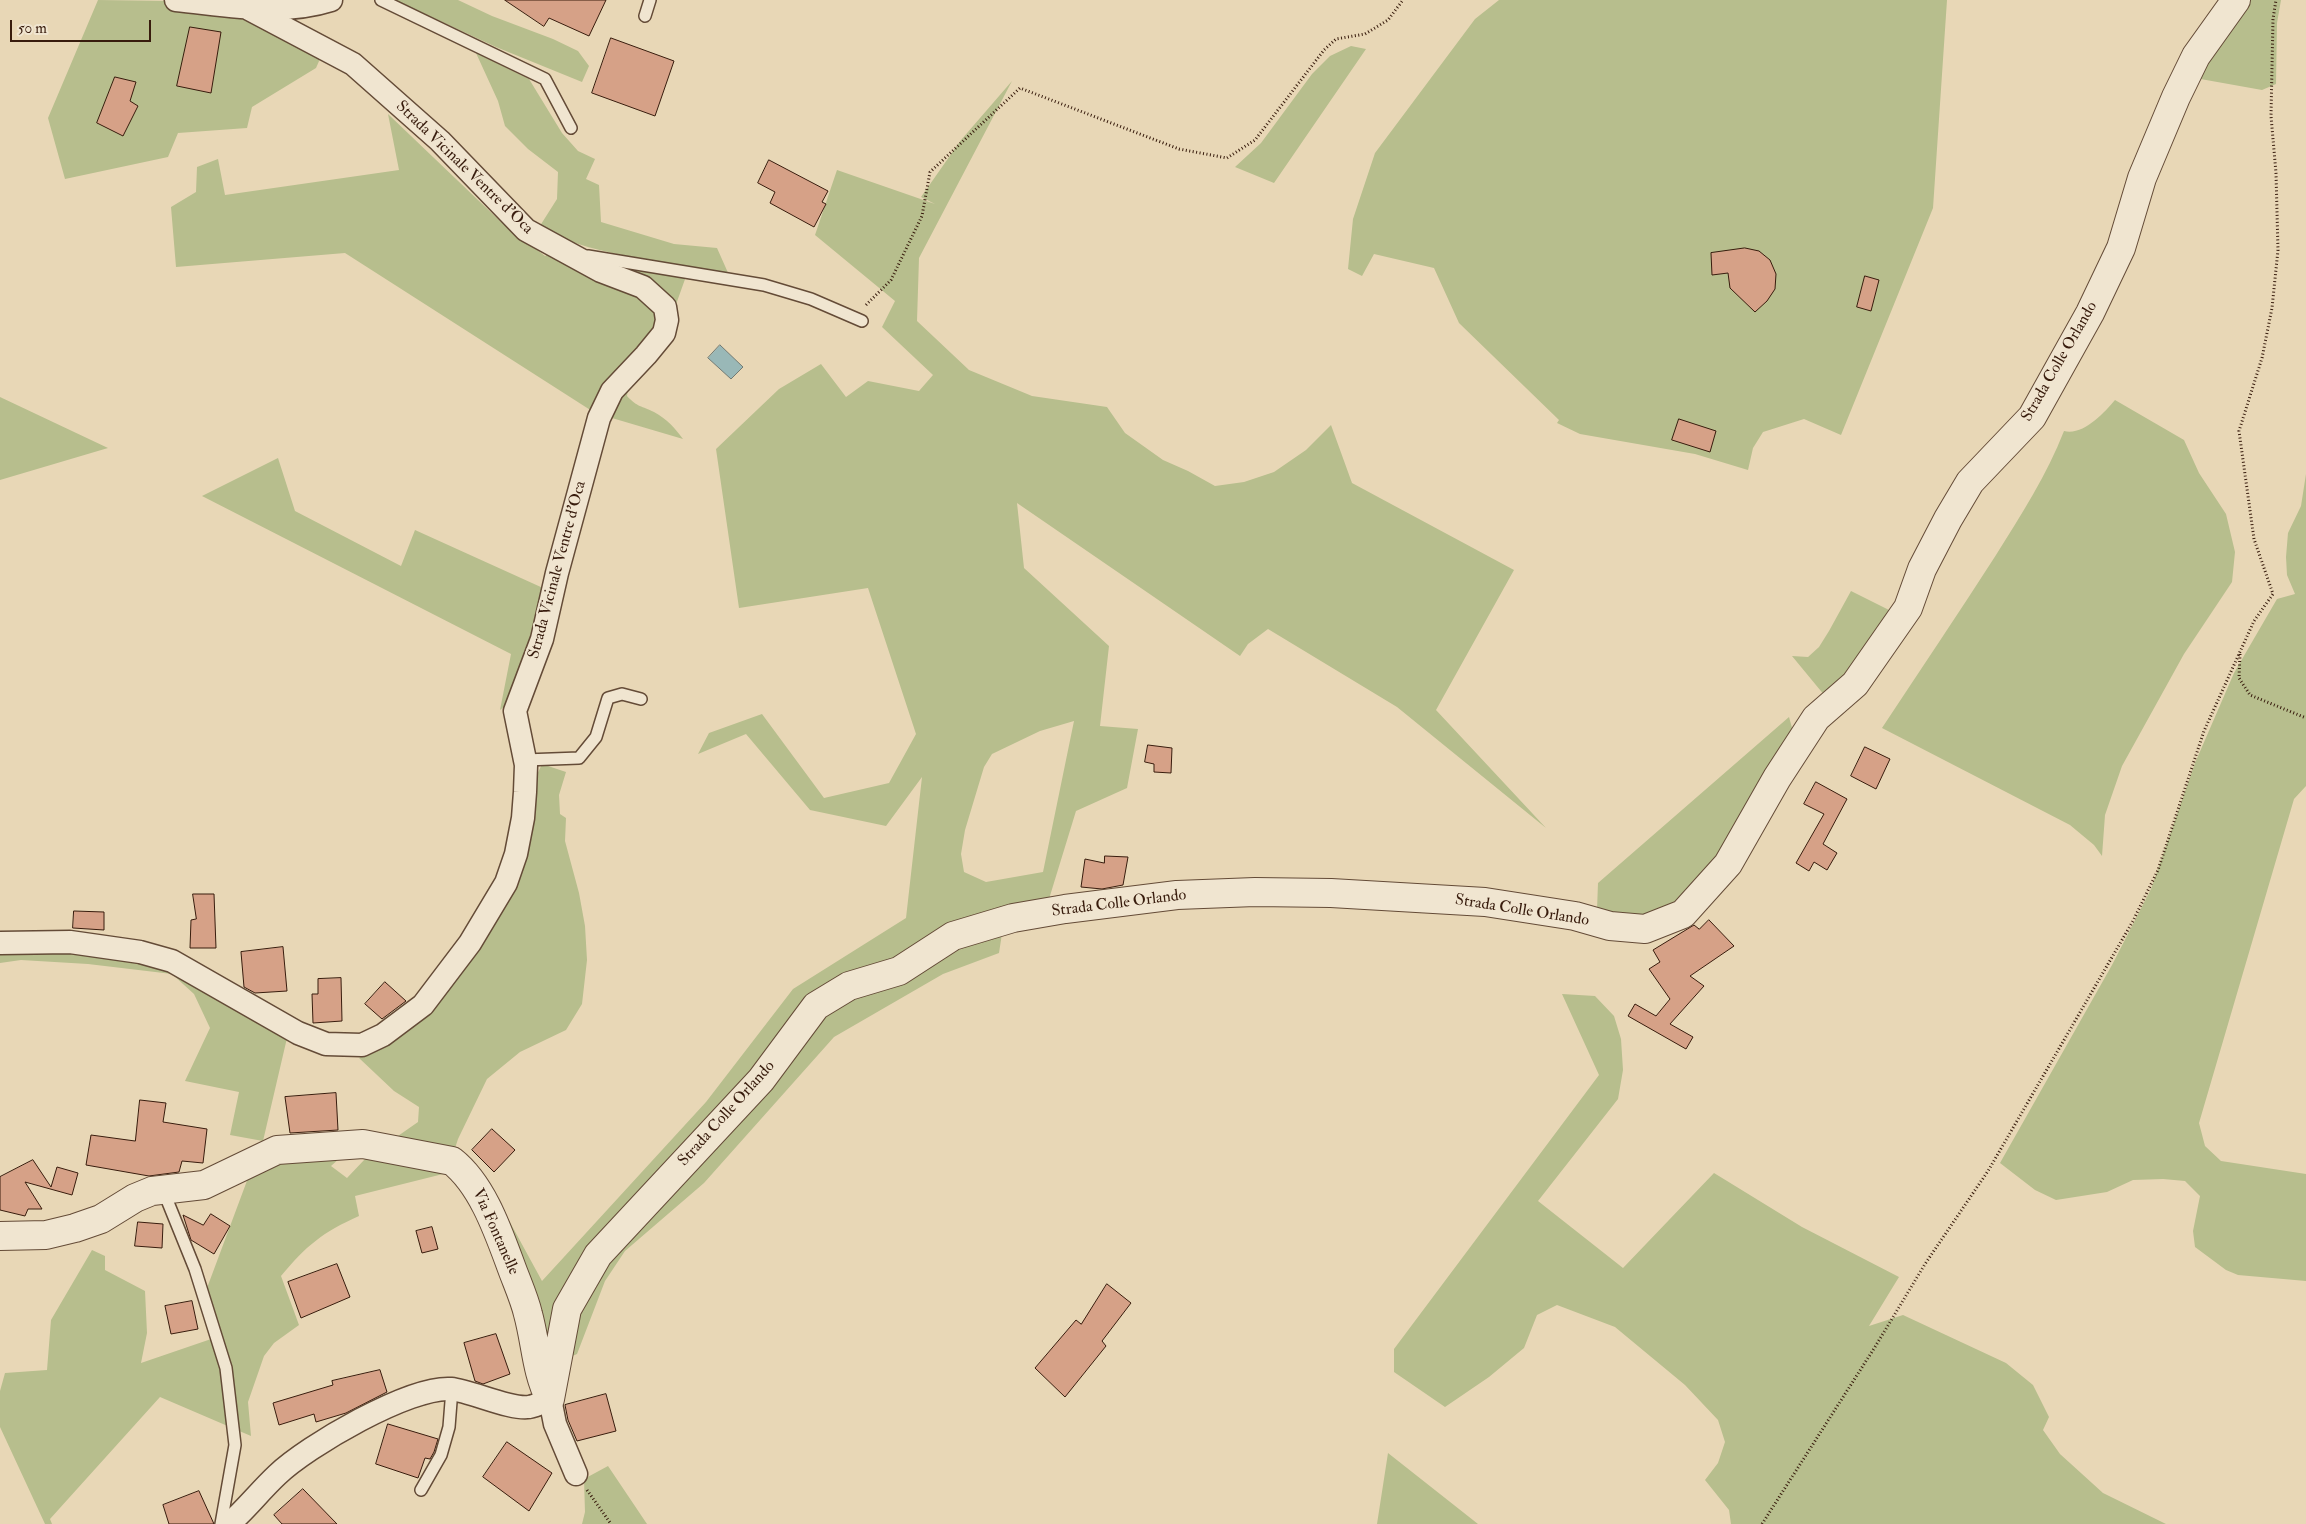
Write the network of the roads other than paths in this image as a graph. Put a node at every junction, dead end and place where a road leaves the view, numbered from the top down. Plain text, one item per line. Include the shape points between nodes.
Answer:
1 (176, 0) edge
2 (331, 0) edge
3 (381, 0) edge
4 (650, 0) edge
5 (2236, 0) edge
6 (249, 9) junction
7 (645, 16) dead end
8 (571, 128) dead end
9 (570, 253) junction
10 (862, 321) dead end
11 (641, 699) dead end
12 (525, 760) junction
13 (0, 943) edge
14 (163, 1190) junction
15 (0, 1236) edge
16 (452, 1389) junction
17 (550, 1399) junction
18 (576, 1474) road end
19 (421, 1490) dead end
20 (221, 1524) edge
21 (229, 1524) edge

1 - 6 street, Strada Vicinale Ventre d'Oca
2 - 6 street, Strada Vicinale Ventre d'Oca via 318,4
3 - 8 lane via 545,79
4 - 7 lane
5 - 17 street, Strada Colle Orlando via 2196,56 2157,138 2122,248 2032,417 1970,482 1922,569 1908,608 1855,684 1816,718 1728,864 1683,914 1645,929 1610,926 1575,916 1484,902 1341,893 1255,892 1177,895 1065,908 1013,918 953,936 899,971 849,986 816,1006 761,1080 598,1255 567,1309
6 - 9 street, Strada Vicinale Ventre d'Oca via 353,64 440,141 526,230
9 - 10 lane via 764,285 811,299
9 - 12 street, Strada Vicinale Ventre d'Oca via 601,270 643,286 665,307 667,320 664,333 612,391 599,418 542,640 515,712
11 - 12 lane via 622,694 608,698 596,737 579,758
12 - 13 street, Strada Vicinale Ventre d'Oca via 523,818 506,883 470,942 423,1005 383,1035 362,1045 326,1044 298,1033 172,961 140,952 70,942
14 - 15 street, Via Fontanelle via 135,1198 101,1219 75,1228 46,1234
14 - 17 street, Via Fontanelle via 204,1185 265,1154 291,1147 363,1144 452,1161 472,1181 498,1231 528,1314 542,1384
14 - 20 lane via 195,1269 226,1368 235,1445
16 - 17 street via 527,1408
16 - 19 lane via 449,1427 441,1455
16 - 21 street via 436,1390 404,1400 316,1444 277,1474
17 - 18 street, Via Fontanelle via 555,1424

